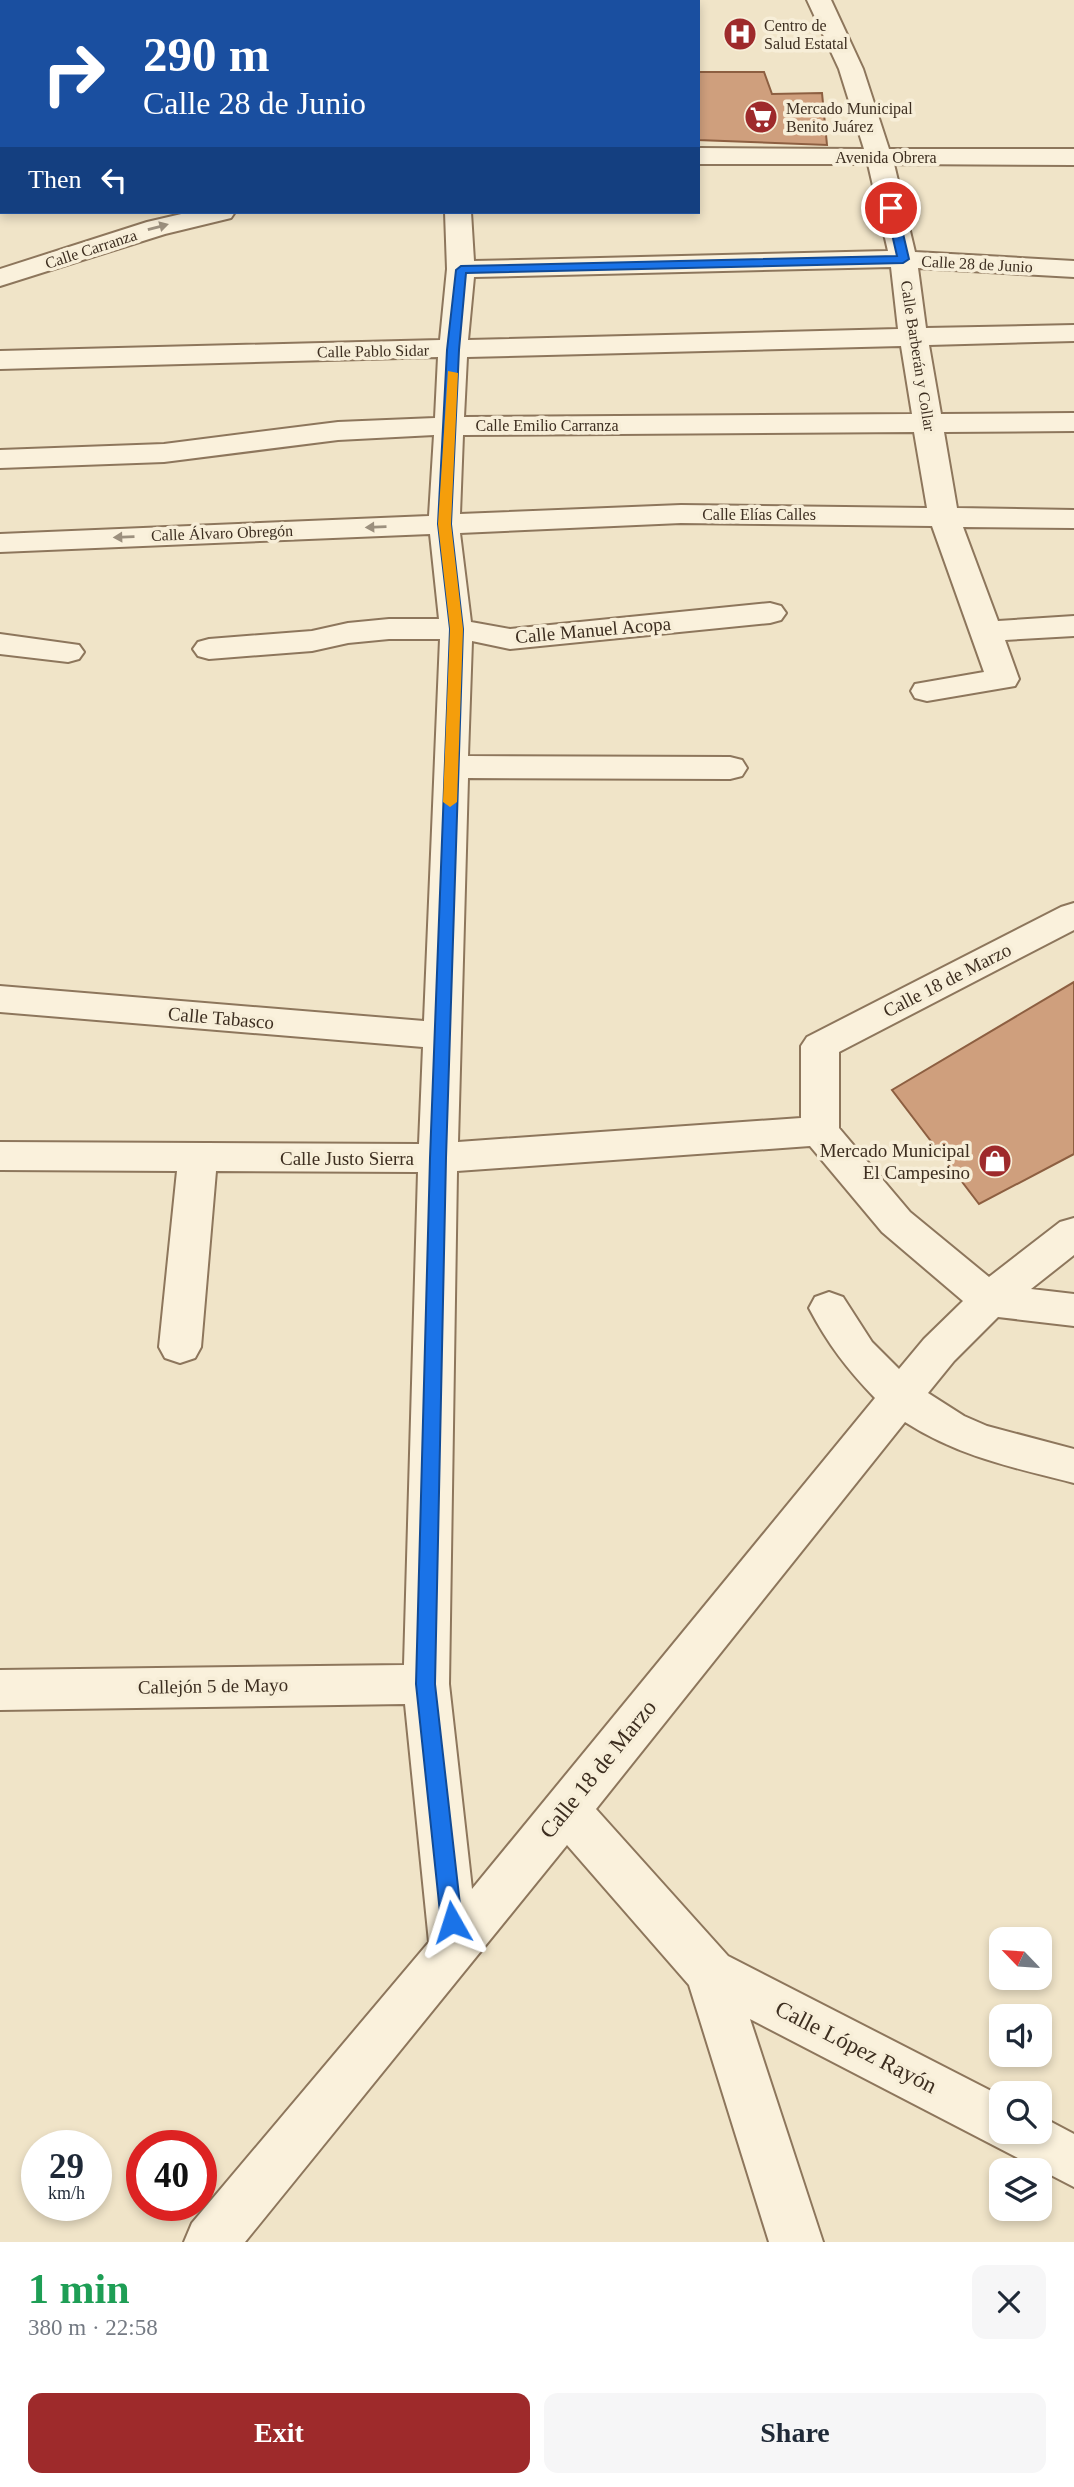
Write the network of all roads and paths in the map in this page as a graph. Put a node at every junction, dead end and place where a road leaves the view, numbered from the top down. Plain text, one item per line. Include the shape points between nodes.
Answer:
1 (819, 0) edge
2 (700, 156) edge
3 (879, 157) junction
4 (1074, 157) edge
5 (214, 214) edge
6 (458, 214) edge
7 (903, 259) junction
8 (1074, 269) edge
9 (461, 270) junction
10 (0, 278) edge
11 (1074, 333) edge
12 (913, 335) junction
13 (453, 350) junction
14 (0, 360) edge
15 (1074, 422) edge
16 (929, 423) junction
17 (449, 426) junction
18 (0, 459) edge
19 (943, 515) junction
20 (1074, 519) edge
21 (444, 524) junction
22 (0, 543) edge
23 (770, 613) dead end
24 (1074, 626) edge
25 (456, 629) junction
26 (987, 631) junction
27 (0, 644) edge
28 (209, 649) dead end
29 (68, 652) dead end
30 (927, 691) dead end
31 (452, 767) junction
32 (730, 768) dead end
33 (1074, 915) edge
34 (0, 999) edge
35 (442, 1037) junction
36 (820, 1131) junction
37 (0, 1156) edge
38 (198, 1157) junction
39 (438, 1158) junction
40 (1074, 1233) edge
41 (989, 1300) junction
42 (829, 1308) dead end
43 (1074, 1310) edge
44 (180, 1348) dead end
45 (900, 1396) junction
46 (1074, 1466) edge
47 (426, 1684) junction
48 (0, 1690) edge
49 (566, 1809) junction
50 (454, 1949) junction
51 (710, 1972) junction
52 (989, 2117) edge
53 (1041, 2144) edge
54 (1074, 2161) edge
55 (211, 2242) edge
56 (796, 2242) edge

1 - 3 street, Calle Barberán y Collar via 851,69
2 - 3 street, Avenida Obrera
3 - 4 street, Avenida Obrera
3 - 7 street, Calle Barberán y Collar
10 -> 5 street, Calle Carranza
6 - 9 street
7 - 8 street, Calle 28 de Junio
7 - 9 street, Calle 28 de Junio
7 - 12 street, Calle Barberán y Collar
9 - 13 street
11 - 12 street, Calle Pablo Sidar
12 - 13 street, Calle Pablo Sidar
12 - 16 street, Calle Barberán y Collar
13 - 14 street, Calle Pablo Sidar
13 - 17 street
15 - 16 street, Calle Emilio Carranza
16 - 17 street, Calle Emilio Carranza
16 - 19 street, Calle Barberán y Collar
17 - 18 street, Calle Emilio Carranza via 338,431 164,453
17 - 21 street
19 - 20 street, Calle Elías Calles
19 - 21 street, Calle Elías Calles via 681,514
19 - 26 street, Calle Barberán y Collar
21 -> 22 street, Calle Álvaro Obregón
21 - 25 street
23 - 25 street, Calle Manuel Acopa via 510,639
24 - 26 street
25 - 28 street, Calle Manuel Acopa via 389,629
25 - 31 street
26 - 30 street, Calle Barberán y Collar via 1003,679
27 - 29 street
31 - 32 street
31 - 35 street
33 - 36 street, Calle 18 de Marzo via 820,1046
34 - 35 street, Calle Tabasco
35 - 39 street
36 - 39 street, Calle Justo Sierra
36 - 41 street via 895,1222
37 - 38 street, Calle Justo Sierra
38 - 39 street, Calle Justo Sierra
38 - 44 street
39 - 47 street
40 - 41 street, Calle 18 de Marzo
41 - 43 street
41 - 45 street, Calle 18 de Marzo
42 - 45 street via 857,1353
45 - 46 street via 978,1441
45 - 49 street, Calle 18 de Marzo
47 - 48 street, Callejón 5 de Mayo
47 - 50 street
49 - 50 street, Calle 18 de Marzo
49 - 51 street, Calle López Rayón
50 - 55 street, Calle 18 de Marzo
51 - 52 street, Calle López Rayón
51 - 56 street, Calle López Rayón
53 - 54 street

